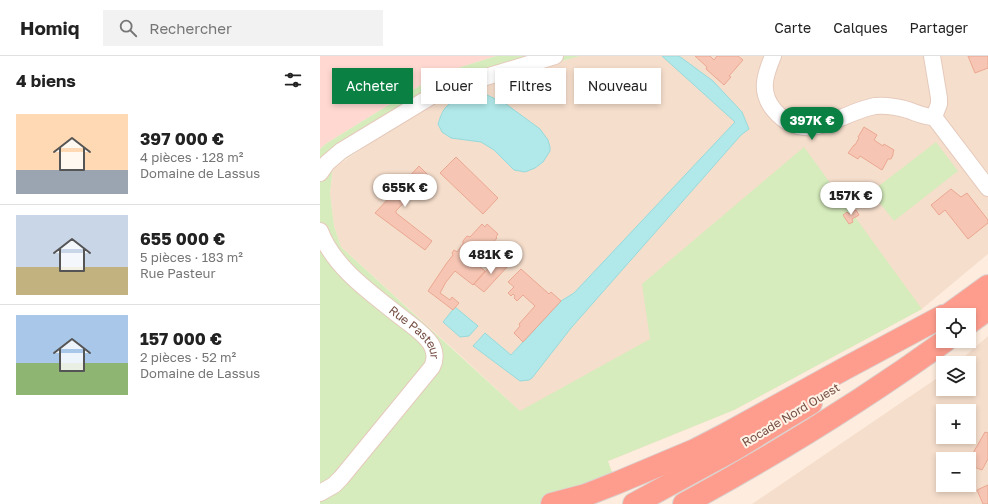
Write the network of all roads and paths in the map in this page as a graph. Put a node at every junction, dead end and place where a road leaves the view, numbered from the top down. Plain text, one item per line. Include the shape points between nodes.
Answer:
1 (555, 56) edge
2 (773, 56) edge
3 (932, 56) edge
4 (934, 117) junction
5 (320, 173) edge
6 (988, 188) edge
7 (320, 231) edge
8 (320, 242) edge
9 (335, 257) junction
10 (988, 286) edge
11 (961, 308) edge
12 (988, 309) edge
13 (976, 311) edge
14 (936, 323) edge
15 (936, 325) edge
16 (936, 347) edge
17 (738, 474) junction
18 (320, 493) edge
19 (552, 504) edge
20 (634, 504) edge
21 (684, 504) edge
22 (701, 504) edge

1 - 5 street via 440,91 341,151
2 - 4 street via 765,79 769,102 780,117 796,126 818,126 876,106 900,108 925,117
3 - 4 street via 939,98
4 - 6 street
7 - 9 street, Rue Pasteur
8 - 9 street
9 - 18 street, Rue Pasteur via 360,284 425,337 434,350 435,362 341,478
10 - 11 highway, Rocade Nord Ouest
12 - 13 highway, Rocade Nord Ouest
14 - 19 highway via 844,369 695,450 586,495
15 - 20 highway, Rocade Nord Ouest via 760,435
16 - 17 highway, Rocade Nord Ouest via 863,398
17 - 21 highway, Rocade Nord Ouest
17 - 22 highway

